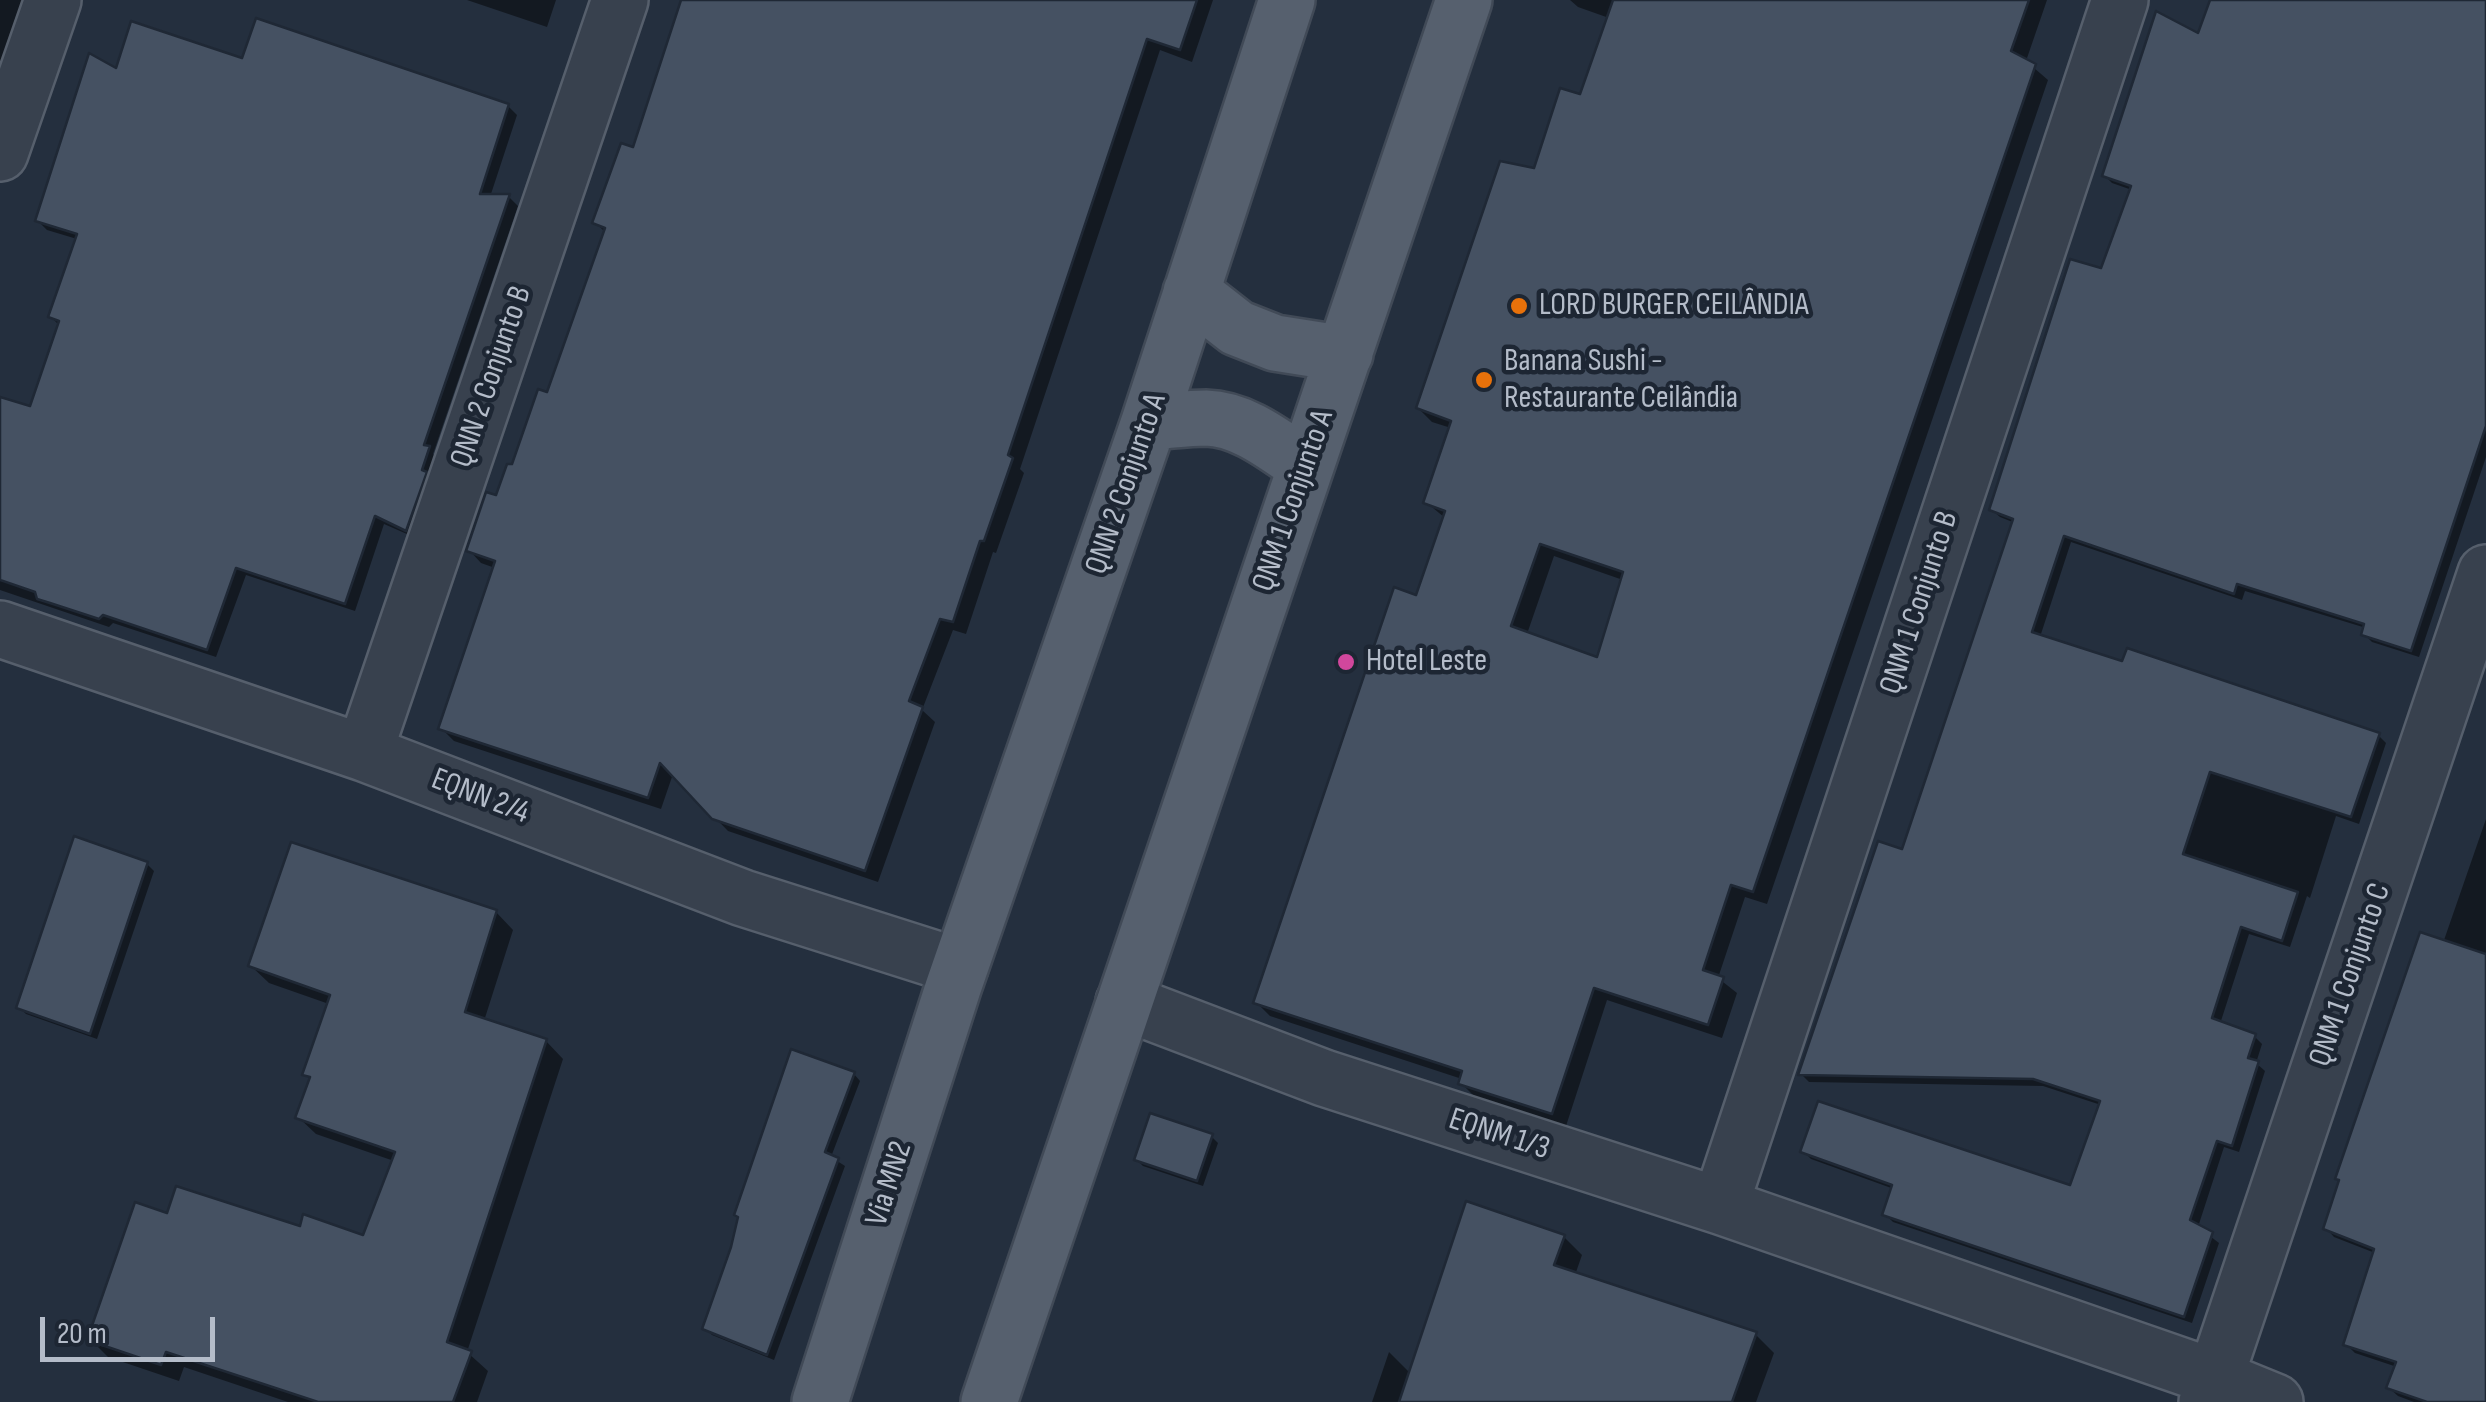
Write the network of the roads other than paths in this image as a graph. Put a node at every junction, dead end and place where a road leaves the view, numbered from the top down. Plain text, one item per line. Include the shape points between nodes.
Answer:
1 (53, 0) edge
2 (620, 0) edge
3 (1287, 0) edge
4 (1464, 0) edge
5 (2120, 0) edge
6 (0, 153) edge
7 (1191, 292) junction
8 (1344, 354) junction
9 (1149, 422) junction
10 (1306, 466) junction
11 (2486, 572) edge
12 (0, 629) edge
13 (364, 753) junction
14 (960, 967) junction
15 (1124, 1002) junction
16 (1720, 1206) junction
17 (2211, 1390) edge
18 (820, 1402) edge
19 (989, 1402) edge
20 (2275, 1402) edge

1 - 6 street
2 - 13 street, QNN 2 Conjunto B
3 - 7 main road, QNN 2 Conjunto A
4 - 8 main road, QNM 1 Conjunto A
5 - 16 street, QNM 1 Conjunto B
7 - 8 main road via 1237,328 1275,343
7 - 9 main road, QNN 2 Conjunto A
8 - 10 main road, QNM 1 Conjunto A
9 - 10 main road via 1230,422
9 - 14 main road, QNN 2 Conjunto A
10 - 15 main road, QNM 1 Conjunto A
11 - 17 street, QNM 1 Conjunto C
12 - 13 street, EQNN 2/4
13 - 14 street, EQNN 2/4 via 743,898
14 - 18 main road, Via MN2
15 - 16 street, EQNM 1/3 via 1324,1078
15 - 19 main road
16 - 17 street, EQNM 1/3
17 - 20 street, EQNM 1/3

